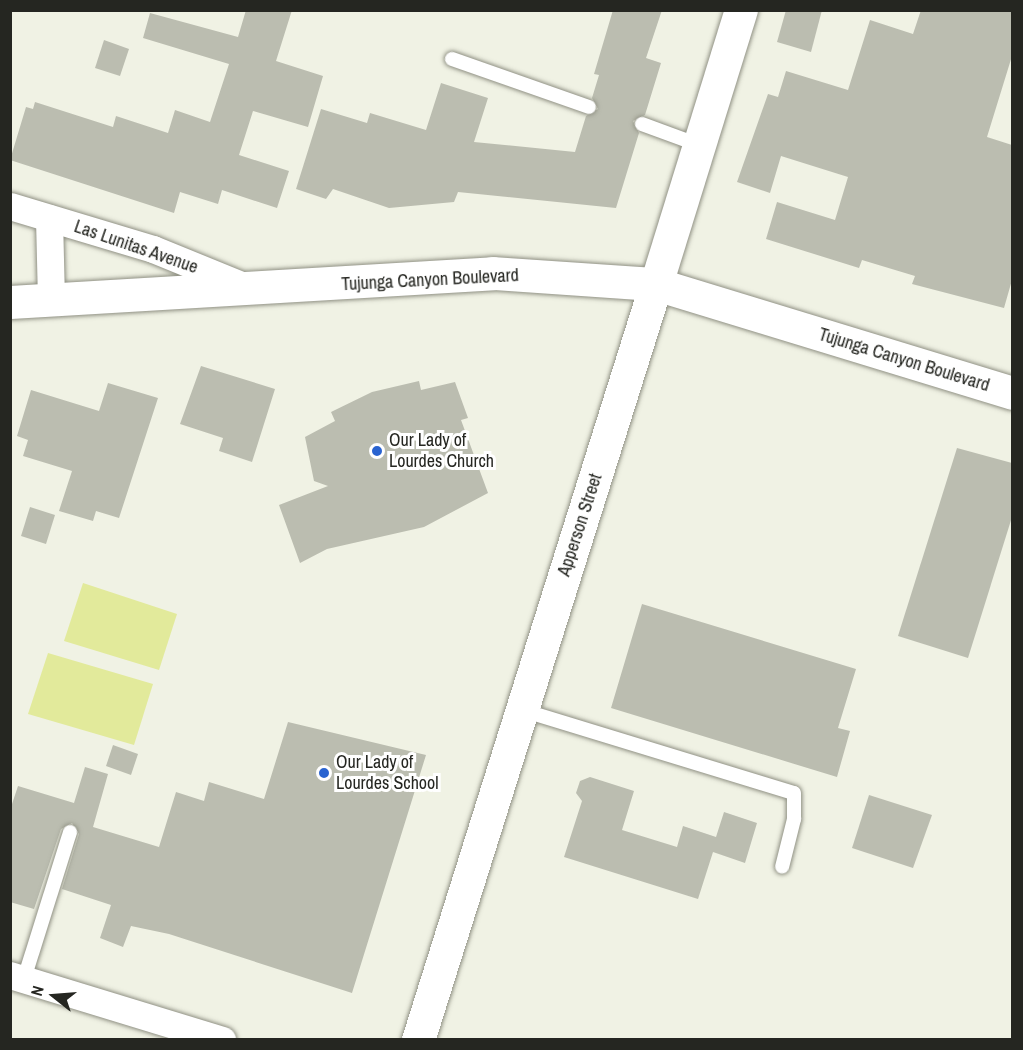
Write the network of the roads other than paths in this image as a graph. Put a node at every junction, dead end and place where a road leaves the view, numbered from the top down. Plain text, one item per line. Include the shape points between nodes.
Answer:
1 (741, 10) edge
2 (452, 59) dead end
3 (589, 107) dead end
4 (642, 124) dead end
5 (699, 145) junction
6 (10, 206) edge
7 (49, 218) junction
8 (656, 284) junction
9 (255, 291) junction
10 (51, 299) junction
11 (10, 302) edge
12 (1012, 393) edge
13 (522, 710) junction
14 (70, 832) dead end
15 (782, 867) dead end
16 (17, 977) edge
17 (222, 1040) edge
18 (418, 1040) edge

1 - 5 main road, Apperson Street
2 - 3 lane
4 - 5 lane
5 - 8 main road, Apperson Street
6 - 7 street, Las Lunitas Avenue
7 - 9 street, Las Lunitas Avenue via 153,249
7 - 10 street, Las Lunitas Avenue
8 - 9 main road, Tujunga Canyon Boulevard via 493,273
8 - 12 main road, Tujunga Canyon Boulevard
8 - 13 main road, Apperson Street
9 - 10 main road, Tujunga Canyon Boulevard
10 - 11 main road, Tujunga Canyon Boulevard
13 - 15 lane via 794,793 794,819
13 - 18 main road, Apperson Street
14 - 16 lane
16 - 17 street

